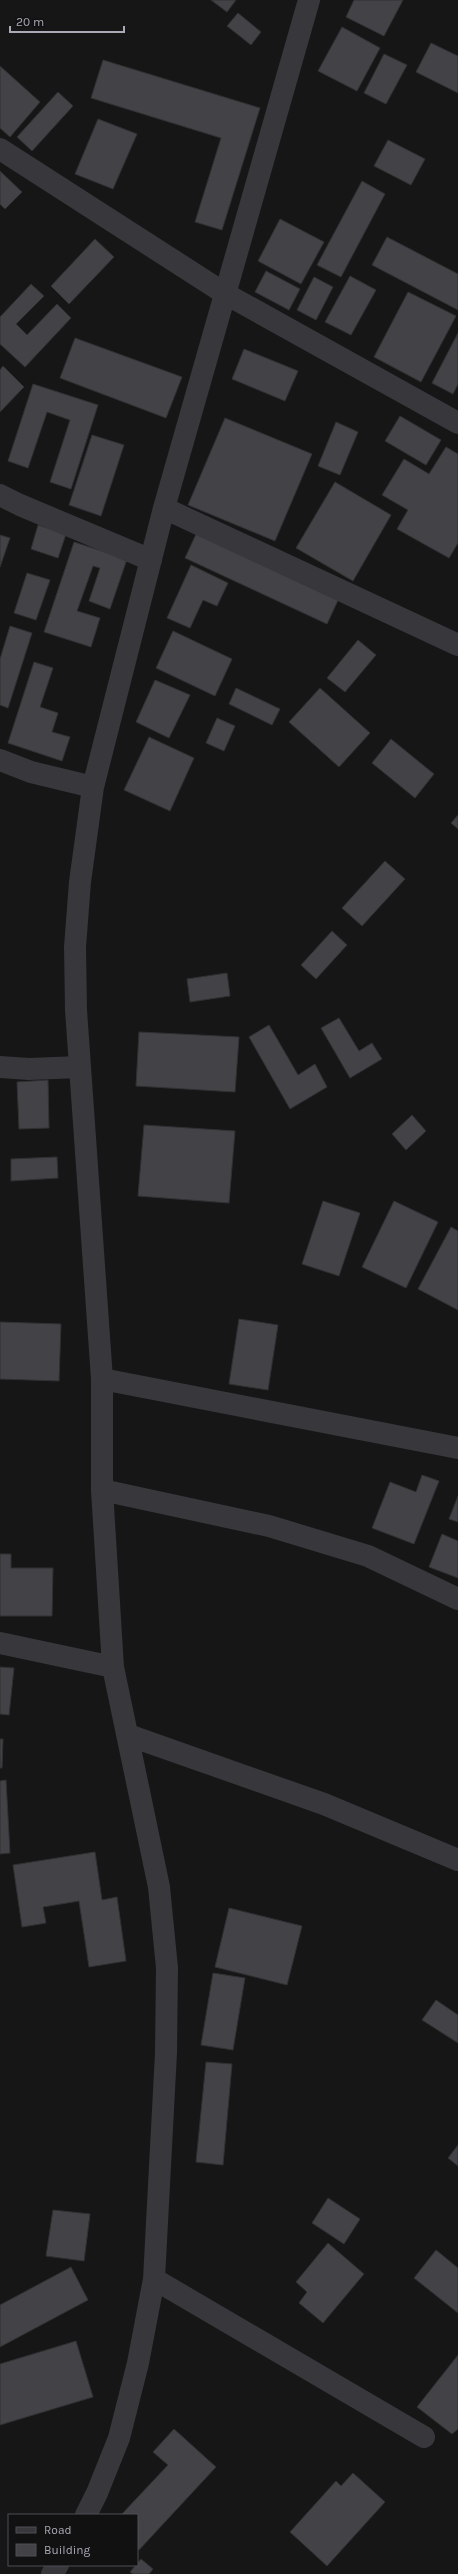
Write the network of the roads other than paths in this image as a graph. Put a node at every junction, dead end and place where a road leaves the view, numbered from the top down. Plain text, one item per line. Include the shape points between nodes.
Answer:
1 (309, 0) edge
2 (0, 149) edge
3 (224, 293) junction
4 (458, 423) edge
5 (0, 495) edge
6 (164, 508) junction
7 (151, 560) junction
8 (458, 645) edge
9 (0, 760) edge
10 (93, 787) junction
11 (0, 1067) edge
12 (80, 1067) junction
13 (102, 1379) junction
14 (458, 1448) edge
15 (102, 1490) junction
16 (458, 1599) edge
17 (0, 1643) edge
18 (113, 1666) junction
19 (128, 1735) junction
20 (458, 1860) edge
21 (154, 2279) junction
22 (424, 2437) dead end
23 (86, 2514) edge

1 - 3 street
2 - 3 street
3 - 4 street
3 - 6 street
5 - 7 street
6 - 7 street
6 - 8 street
7 - 10 street
9 - 10 street via 31,772
10 - 12 street via 80,882 75,946
11 - 12 street
12 - 13 street
13 - 14 street
13 - 15 street
15 - 16 street via 269,1526 368,1556
15 - 18 street
17 - 18 street
18 - 19 street
19 - 20 street via 324,1804
19 - 21 street via 160,1888 167,1968 166,2054
21 - 22 street
21 - 23 street via 138,2363 119,2438

